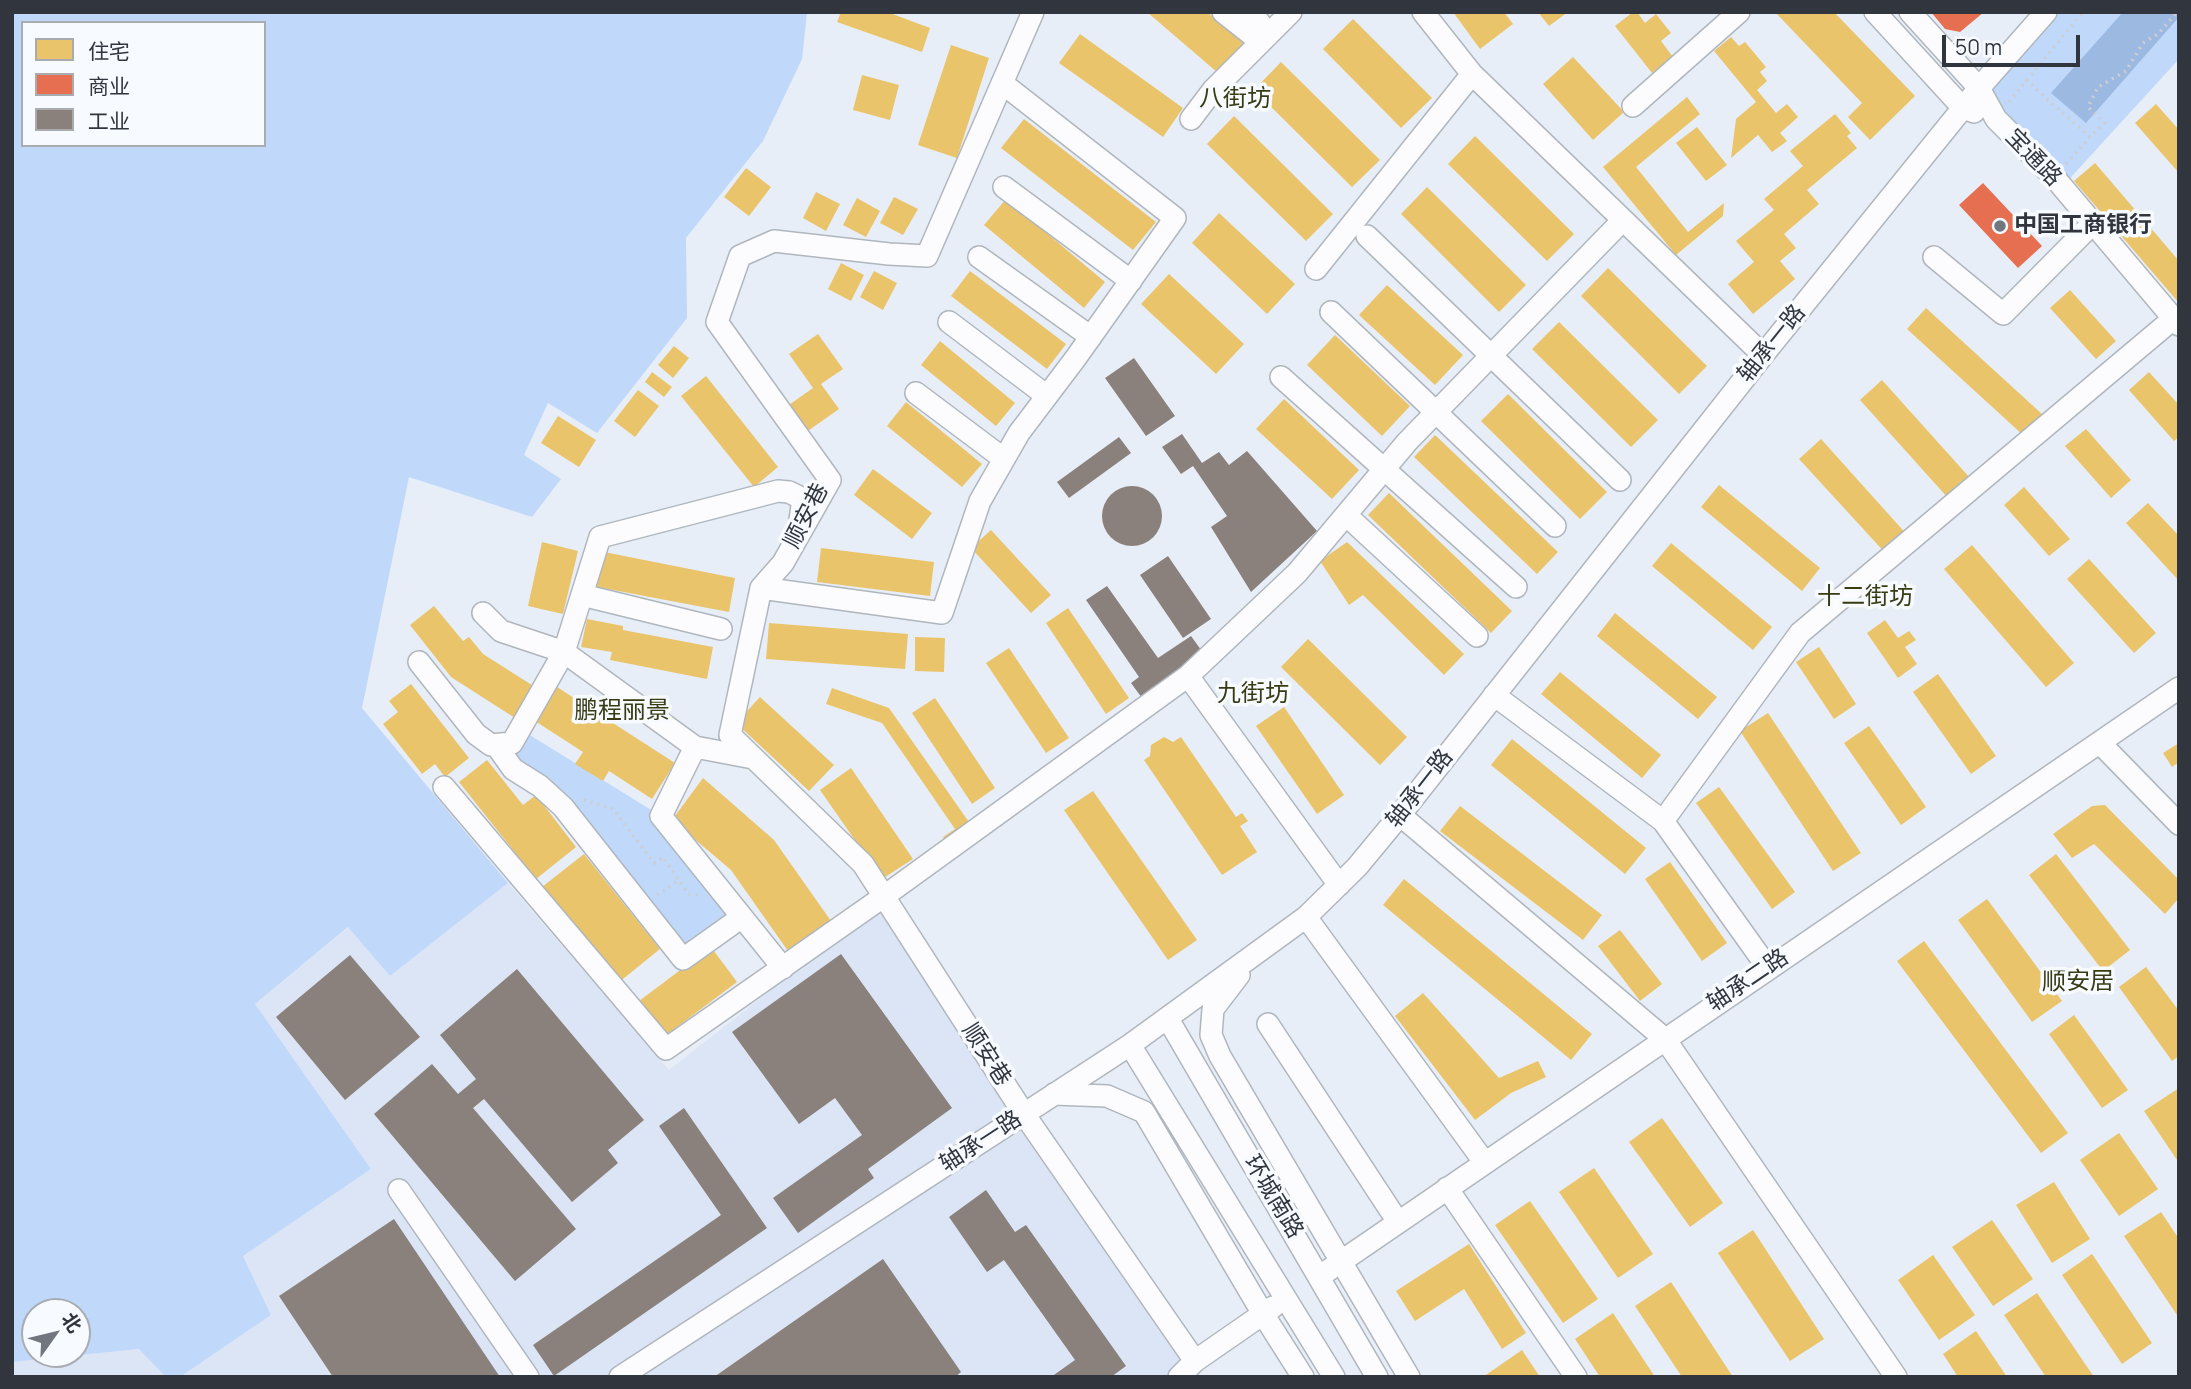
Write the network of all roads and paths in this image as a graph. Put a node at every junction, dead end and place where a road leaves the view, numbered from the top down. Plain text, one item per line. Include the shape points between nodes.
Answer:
1 (1033, 12) edge
2 (1223, 12) edge
3 (1252, 12) edge
4 (1292, 12) edge
5 (1423, 12) edge
6 (1739, 12) edge
7 (1874, 12) edge
8 (1910, 12) edge
9 (2046, 12) edge
10 (2083, 12) edge
11 (2177, 12) edge
12 (1265, 38) junction
13 (1472, 74) junction
14 (2026, 80) junction
15 (1002, 83) junction
16 (1979, 88) junction
17 (1633, 106) dead end
18 (1963, 108) junction
19 (1191, 119) dead end
20 (1996, 119) junction
21 (2090, 137) junction
22 (2054, 177) junction
23 (1004, 187) dead end
24 (1622, 221) junction
25 (2093, 223) junction
26 (1367, 236) dead end
27 (979, 257) dead end
28 (1934, 257) dead end
29 (1316, 269) dead end
30 (1131, 281) junction
31 (1331, 312) dead end
32 (949, 322) dead end
33 (2176, 322) edge
34 (1091, 337) junction
35 (1763, 355) junction
36 (1491, 356) junction
37 (1281, 377) dead end
38 (916, 393) dead end
39 (1047, 396) junction
40 (1437, 411) junction
41 (1004, 459) junction
42 (1385, 469) junction
43 (1620, 480) dead end
44 (1346, 515) junction
45 (1555, 526) dead end
46 (796, 540) junction
47 (1516, 587) dead end
48 (761, 588) junction
49 (582, 595) junction
50 (483, 613) dead end
51 (721, 629) dead end
52 (1477, 636) dead end
53 (564, 652) junction
54 (419, 662) dead end
55 (1188, 676) junction
56 (2179, 688) edge
57 (1494, 695) junction
58 (2100, 743) junction
59 (496, 745) junction
60 (695, 747) junction
61 (753, 758) junction
62 (444, 787) dead end
63 (577, 798) dead end
64 (1400, 815) junction
65 (1663, 821) junction
66 (2179, 824) edge
67 (678, 880) junction
68 (1339, 885) junction
69 (883, 897) junction
70 (704, 903) dead end
71 (642, 906) junction
72 (742, 916) junction
73 (1306, 917) junction
74 (1255, 955) junction
75 (783, 968) junction
76 (1768, 968) junction
77 (1168, 1019) junction
78 (1268, 1024) dead end
79 (1665, 1039) junction
80 (1130, 1045) junction
81 (1054, 1094) junction
82 (1024, 1114) junction
83 (1485, 1163) junction
84 (1447, 1188) junction
85 (399, 1190) dead end
86 (1398, 1222) junction
87 (1342, 1261) junction
88 (1320, 1276) junction
89 (1285, 1298) junction
90 (1263, 1314) junction
91 (1195, 1361) junction
92 (528, 1377) edge
93 (620, 1377) edge
94 (1179, 1377) edge
95 (1303, 1377) edge
96 (1334, 1377) edge
97 (1377, 1377) edge
98 (1409, 1377) edge
99 (1576, 1377) edge
100 (1896, 1377) edge

1 - 15 street, 顺安巷
2 - 12 street
3 - 12 street
4 - 12 street
5 - 13 street
6 - 17 street
7 - 18 street, 宝通路
8 - 16 street, 宝通路
9 - 16 street, 轴承一路
10 - 14 path
11 - 21 path via 2143,43 2126,71 2098,87 2088,107 2105,123
12 - 19 street
13 - 24 street
13 - 29 street
14 - 20 path
14 - 21 path
15 - 30 street via 1175,218
15 - 46 street, 顺安巷 via 927,256 774,241 740,256 717,322 830,480
16 - 18 street, 轴承一路
16 - 20 street, 宝通路
18 - 20 street, 宝通路
18 - 35 street, 轴承一路
20 - 22 street, 宝通路
21 - 22 path
22 - 25 street, 宝通路
23 - 30 street
24 - 35 street
24 - 36 street
25 - 28 street via 2003,314
25 - 33 street, 宝通路
26 - 36 street
27 - 34 street
30 - 34 street
31 - 40 street
32 - 39 street
33 - 65 street via 1800,633
34 - 39 street
35 - 57 street, 轴承一路
36 - 40 street
36 - 43 street
37 - 42 street
38 - 41 street
39 - 41 street
40 - 42 street
40 - 45 street
41 - 48 street via 981,501 942,613
42 - 44 street
42 - 47 street
44 - 52 street
44 - 55 street via 1297,573
46 - 48 street, 顺安巷
46 - 49 street via 803,499 778,491 600,537
48 - 61 street, 顺安巷 via 730,735
49 - 51 street
49 - 53 street
50 - 53 street via 501,631
53 - 59 street via 512,743
53 - 60 street
54 - 59 street via 476,734
55 - 68 street
55 - 69 street
56 - 58 street, 轴承二路
57 - 64 street, 轴承一路
57 - 65 street
58 - 66 street
58 - 76 street, 轴承二路
59 - 71 street via 513,769 563,807
60 - 61 street
60 - 72 street via 661,816
61 - 69 street, 顺安巷 via 863,864
62 - 75 street via 666,1049
63 - 67 path via 613,808 654,863 663,857
64 - 68 street, 轴承一路
64 - 79 street
65 - 76 street
67 - 70 path via 688,894 697,893
67 - 71 path
68 - 73 street, 轴承一路
69 - 75 street
69 - 82 street, 顺安巷
71 - 72 street via 683,959
72 - 75 street
73 - 74 street, 轴承一路
73 - 83 street
74 - 77 street, 轴承一路
74 - 87 street via 1213,1009 1211,1035
76 - 79 street, 轴承二路
77 - 80 street, 轴承一路
77 - 88 street, 环城南路
78 - 86 street
79 - 83 street, 轴承二路
79 - 100 street
80 - 81 street, 轴承一路
80 - 89 street, 环城南路
81 - 82 street, 轴承一路
81 - 90 street via 1107,1096 1144,1112
82 - 91 street, 顺安巷
82 - 93 street, 轴承一路
83 - 84 street, 轴承二路
84 - 86 street, 轴承二路
84 - 99 street
85 - 92 street
86 - 87 street, 轴承二路
87 - 88 street, 轴承二路
87 - 98 street
88 - 97 street, 环城南路
89 - 90 street
89 - 96 street, 环城南路
90 - 91 street
90 - 95 street
91 - 94 street

